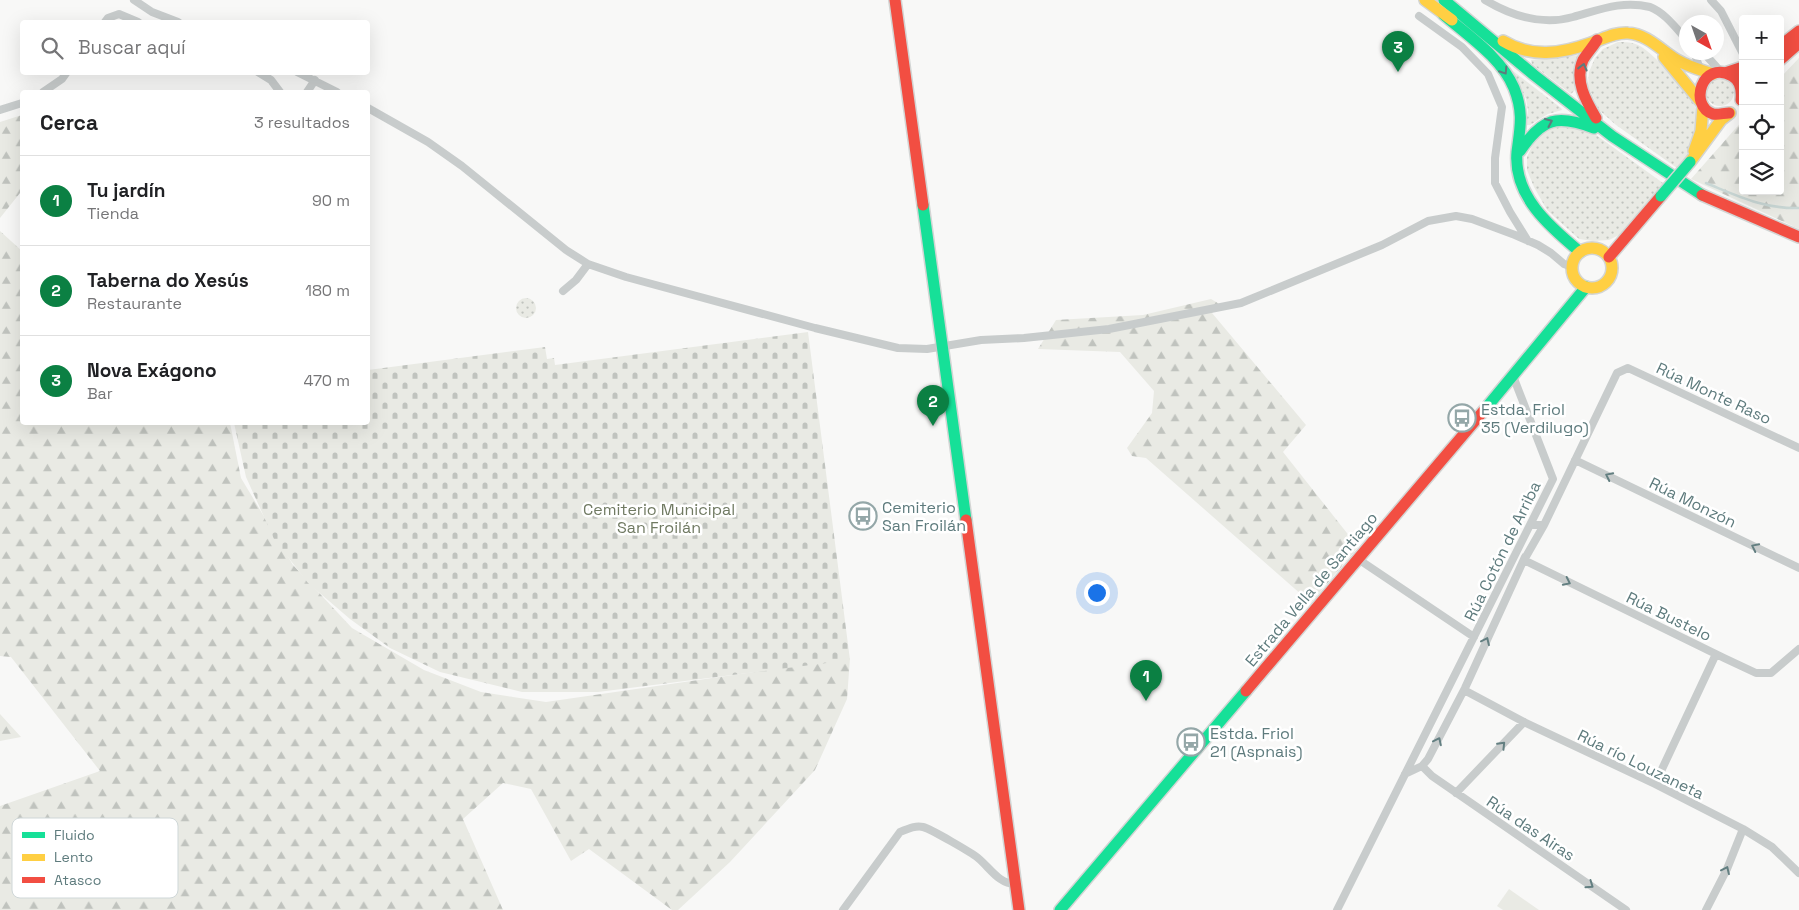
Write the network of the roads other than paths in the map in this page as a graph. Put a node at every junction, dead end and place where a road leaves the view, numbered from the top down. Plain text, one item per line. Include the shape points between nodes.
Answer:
1 (134, 0) edge
2 (896, 0) edge
3 (1424, 0) edge
4 (1487, 0) edge
5 (1711, 0) edge
6 (1446, 6) edge
7 (1419, 16) dead end
8 (106, 20) edge
9 (133, 20) edge
10 (173, 20) edge
11 (1679, 31) edge
12 (1799, 33) edge
13 (1597, 40) junction
14 (1784, 43) edge
15 (1799, 43) edge
16 (1655, 46) junction
17 (1739, 47) edge
18 (1784, 51) edge
19 (1784, 56) edge
20 (1697, 60) edge
21 (1709, 60) edge
22 (1739, 68) edge
23 (1700, 69) junction
24 (1720, 73) junction
25 (65, 75) edge
26 (263, 75) edge
27 (304, 75) edge
28 (315, 80) junction
29 (1739, 83) edge
30 (1702, 84) junction
31 (46, 90) edge
32 (278, 90) edge
33 (308, 90) edge
34 (333, 90) edge
35 (1702, 103) junction
36 (20, 104) edge
37 (1739, 104) edge
38 (370, 109) edge
39 (0, 110) edge
40 (1729, 113) junction
41 (1601, 127) junction
42 (1612, 136) junction
43 (1517, 156) junction
44 (1690, 162) junction
45 (1799, 237) edge
46 (1528, 240) junction
47 (1580, 252) junction
48 (1609, 257) junction
49 (588, 264) junction
50 (1572, 267) junction
51 (1586, 287) junction
52 (564, 291) dead end
53 (942, 347) junction
54 (1513, 376) junction
55 (1799, 448) edge
56 (1575, 460) junction
57 (1530, 525) junction
58 (1544, 525) junction
59 (1358, 559) junction
60 (1524, 560) junction
61 (1799, 568) edge
62 (1474, 638) junction
63 (1799, 649) edge
64 (1716, 654) junction
65 (1451, 681) junction
66 (1464, 689) junction
67 (1524, 722) junction
68 (1415, 754) junction
69 (1428, 760) junction
70 (1420, 767) junction
71 (1405, 774) junction
72 (1654, 784) junction
73 (1456, 793) junction
74 (1743, 829) junction
75 (1799, 873) edge
76 (1015, 884) junction
77 (1340, 909) edge
78 (843, 910) edge
79 (1020, 910) edge
80 (1060, 910) edge
81 (1626, 910) edge
82 (1706, 910) edge

1 - 10 street
2 - 53 main road
3 - 6 main road
4 - 11 street via 1522,17 1542,21 1572,18 1621,2 1635,2 1664,15
5 - 17 street via 1721,11
6 - 13 main road via 1525,52 1548,54
6 - 41 main road
6 -> 43 main road via 1501,66 1514,86 1521,109
7 - 46 street via 1462,47 1488,74 1502,107 1495,182
8 - 9 street via 118,14
12 - 14 main road
12 - 18 street via 1797,40
13 - 16 main road via 1629,33 1640,35
41 -> 13 main road via 1586,102 1580,82 1583,61
15 - 19 main road
16 - 23 main road via 1688,66
16 - 35 main road
20 - 23 street
21 - 24 street
22 - 24 main road
23 - 24 main road
23 - 30 street
24 - 29 main road via 1735,78
24 - 30 main road via 1705,79
25 - 31 street
26 - 32 street
27 - 28 street
28 - 33 street
28 - 34 street
30 - 35 main road
35 - 40 main road via 1715,114
35 - 44 main road via 1701,131
36 - 39 street
37 - 40 main road
38 - 49 street via 428,142 462,166
40 - 44 main road
41 - 42 main road
43 -> 42 main road via 1528,136 1556,118 1579,122
42 - 45 main road via 1706,197
43 - 47 main road via 1519,179 1540,215
44 - 48 main road, bridge
46 - 50 street
46 - 53 street via 1472,219 1456,216 1428,221 1382,245 1241,303 1108,329 981,340
47 - 48 main road via 1598,248
47 - 50 main road
48 - 51 main road via 1613,266 1610,278 1602,286
49 - 52 street
49 - 53 street via 626,277 898,348
50 - 51 main road via 1575,279
51 - 54 main road, Estrada Vella de Santiago
53 - 76 main road
54 - 57 street, Rúa Cotón de Arriba via 1553,479
54 - 59 main road, Estrada Vella de Santiago
55 - 56 street, Rúa Monte Raso via 1628,368 1617,373
56 - 58 street
61 -> 56 street, Rúa Monzón
57 - 58 street
57 - 60 street via 1534,535
57 - 62 street, Rúa Cotón de Arriba
58 - 60 street
59 - 62 street
59 - 80 main road, Estrada Vella de Santiago
60 -> 64 street, Rúa Bustelo
66 -> 60 street
62 - 65 street, Rúa Cotón de Arriba
63 - 64 street, Rúa Bustelo via 1771,672 1764,673 1756,673
64 - 72 street
65 - 66 street via 1450,689 1454,692
65 - 66 street via 1460,677 1464,680
65 - 68 street, Rúa Cotón de Arriba
66 - 67 street, Rúa río Louzaneta
69 -> 66 street
67 - 72 street, Rúa río Louzaneta
73 -> 67 street
68 - 69 street via 1420,761
68 - 70 street
68 - 71 street, Rúa Cotón de Arriba
69 - 70 street
70 - 71 street
70 - 73 street, Rúa das Airas
71 - 77 street, Rúa Cotón de Arriba
72 - 74 street, Rúa río Louzaneta
73 -> 81 street, Rúa das Airas
74 - 75 street, Rúa río Louzaneta via 1772,847
82 -> 74 street
76 - 78 street via 1002,881 977,857 962,848 924,827 913,826 900,832
76 - 79 main road

